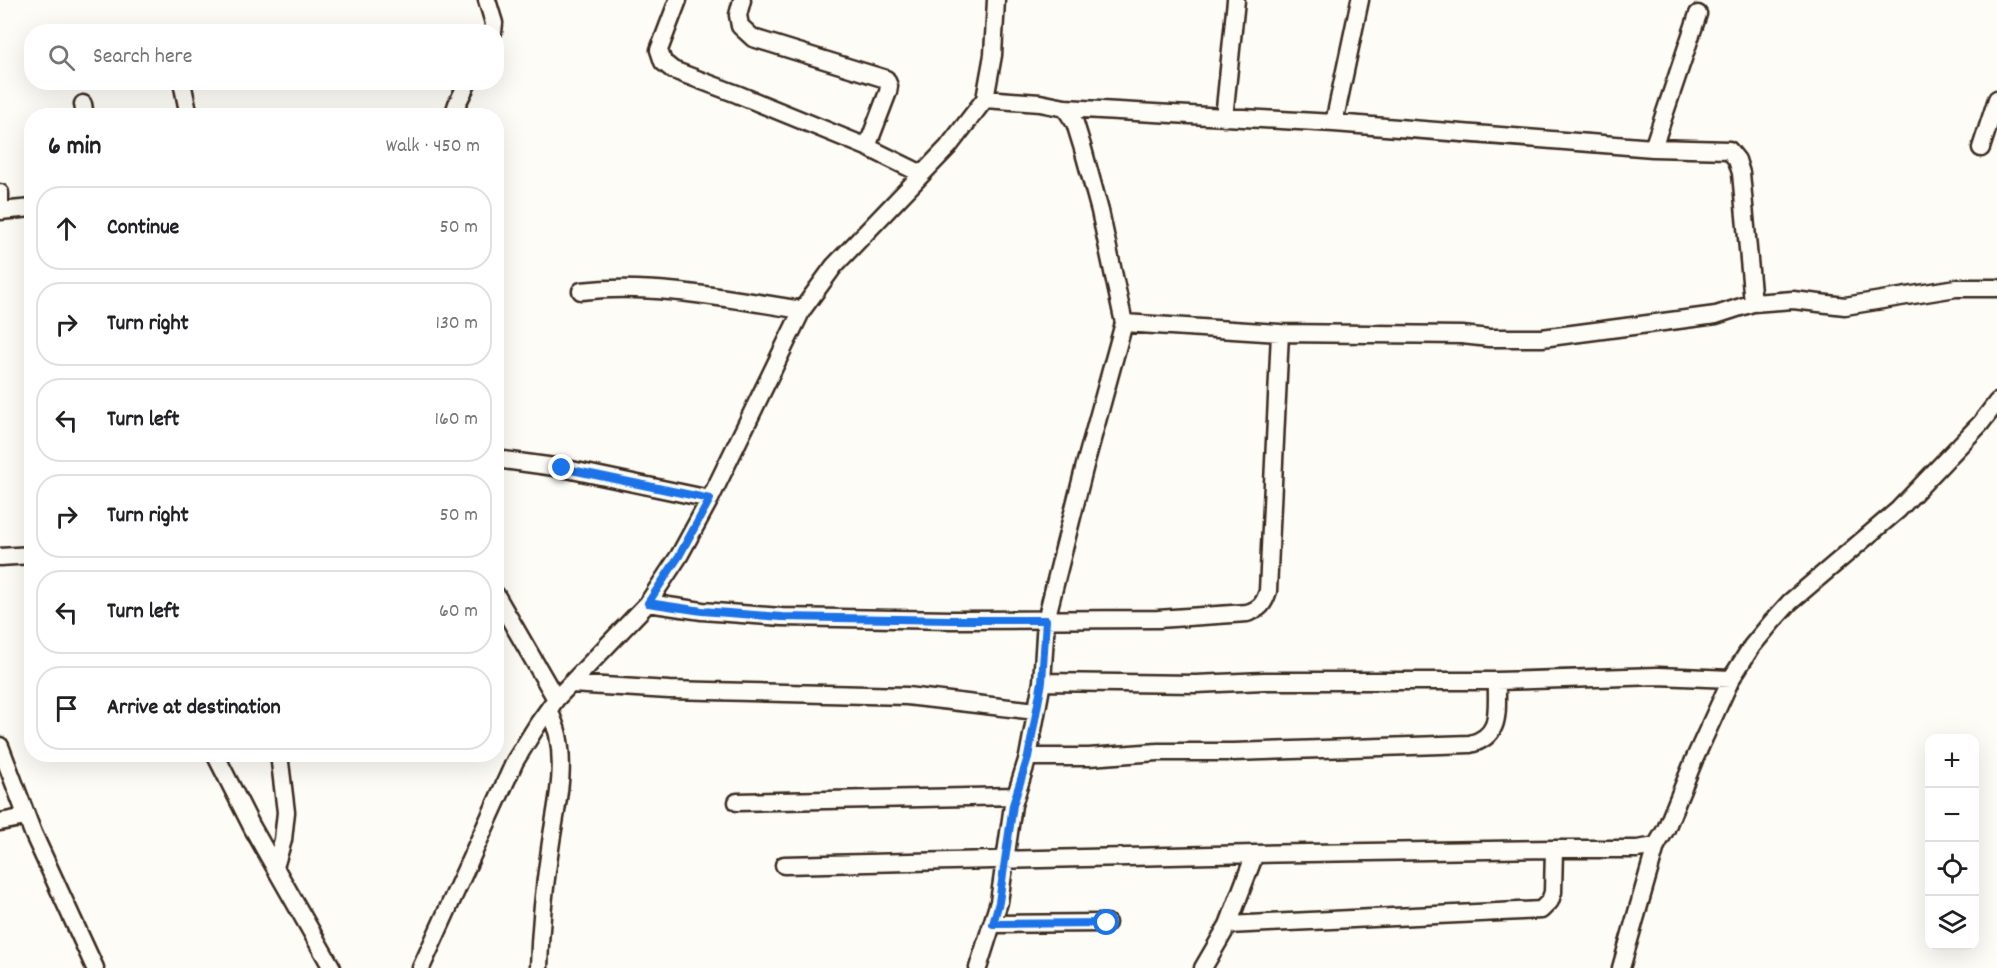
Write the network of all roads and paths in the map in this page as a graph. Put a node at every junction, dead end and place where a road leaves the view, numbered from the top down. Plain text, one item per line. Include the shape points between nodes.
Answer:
1 (487, 0) edge
2 (678, 0) edge
3 (742, 0) edge
4 (996, 0) edge
5 (1236, 0) edge
6 (1360, 0) edge
7 (1698, 14) dead end
8 (494, 24) edge
9 (184, 90) edge
10 (464, 90) edge
11 (985, 99) junction
12 (1997, 99) edge
13 (187, 108) edge
14 (456, 108) edge
15 (1065, 108) junction
16 (1224, 118) junction
17 (1334, 123) junction
18 (867, 147) junction
19 (1653, 148) junction
20 (1981, 148) dead end
21 (922, 174) junction
22 (0, 193) edge
23 (0, 205) edge
24 (24, 209) edge
25 (0, 211) edge
26 (1997, 288) edge
27 (581, 291) dead end
28 (1753, 303) junction
29 (802, 310) junction
30 (1124, 322) junction
31 (1280, 333) junction
32 (1997, 402) edge
33 (504, 460) edge
34 (710, 499) junction
35 (24, 556) edge
36 (0, 557) edge
37 (648, 603) junction
38 (504, 610) edge
39 (1046, 620) junction
40 (1731, 679) junction
41 (1497, 681) junction
42 (1042, 682) junction
43 (571, 684) junction
44 (553, 704) junction
45 (1036, 711) junction
46 (0, 746) edge
47 (1028, 757) junction
48 (219, 762) edge
49 (280, 762) edge
50 (1016, 796) junction
51 (737, 802) dead end
52 (26, 817) junction
53 (0, 822) edge
54 (1656, 846) junction
55 (1554, 849) junction
56 (1255, 854) junction
57 (1005, 859) junction
58 (784, 865) dead end
59 (275, 867) junction
60 (1107, 923) dead end
61 (993, 924) junction
62 (1228, 925) junction
63 (95, 968) edge
64 (332, 968) edge
65 (421, 968) edge
66 (539, 968) edge
67 (978, 968) edge
68 (1203, 968) edge
69 (1621, 968) edge

1 - 8 street
2 - 18 street via 658,50 663,62 673,70
3 - 18 street via 740,26 753,38 886,79 888,92
4 - 11 street via 993,55
5 - 16 street
6 - 17 street
7 - 19 street
9 - 13 street
10 - 14 street
11 - 15 street
11 - 21 street
12 - 20 street
15 - 16 street
15 - 30 street via 1075,123 1083,149
16 - 17 street
17 - 19 street
18 - 21 street
19 - 28 street via 1729,150 1737,160
21 - 29 street via 834,266
22 - 23 street
24 - 25 street
26 - 28 street via 1956,288 1845,306 1793,300
27 - 29 street via 663,290
28 - 31 street via 1716,315 1542,338
29 - 34 street
30 - 31 street
30 - 39 street
31 - 39 street via 1268,591 1259,609 1158,619
32 - 40 street via 1898,510 1771,623
33 - 34 street
34 - 37 street
35 - 36 street
37 - 39 street via 782,617
37 - 43 street
38 - 44 street
39 - 42 street
40 - 41 street via 1658,676
40 - 54 street
41 - 42 street
41 - 47 street via 1494,728 1488,737 1470,744
42 - 45 street
43 - 44 street
43 - 45 street via 907,696
44 - 65 street via 515,761
44 - 66 street via 561,761 560,786 540,929
45 - 47 street
46 - 52 street
47 - 50 street
48 - 59 street
49 - 59 street via 286,812
50 - 51 street
50 - 57 street
52 - 53 street
52 - 63 street
54 - 55 street
54 - 69 street
55 - 56 street
55 - 62 street via 1552,892 1541,910
56 - 57 street
56 - 62 street
57 - 58 street
57 - 61 street
59 - 64 street
60 - 61 street
61 - 67 street
62 - 68 street

